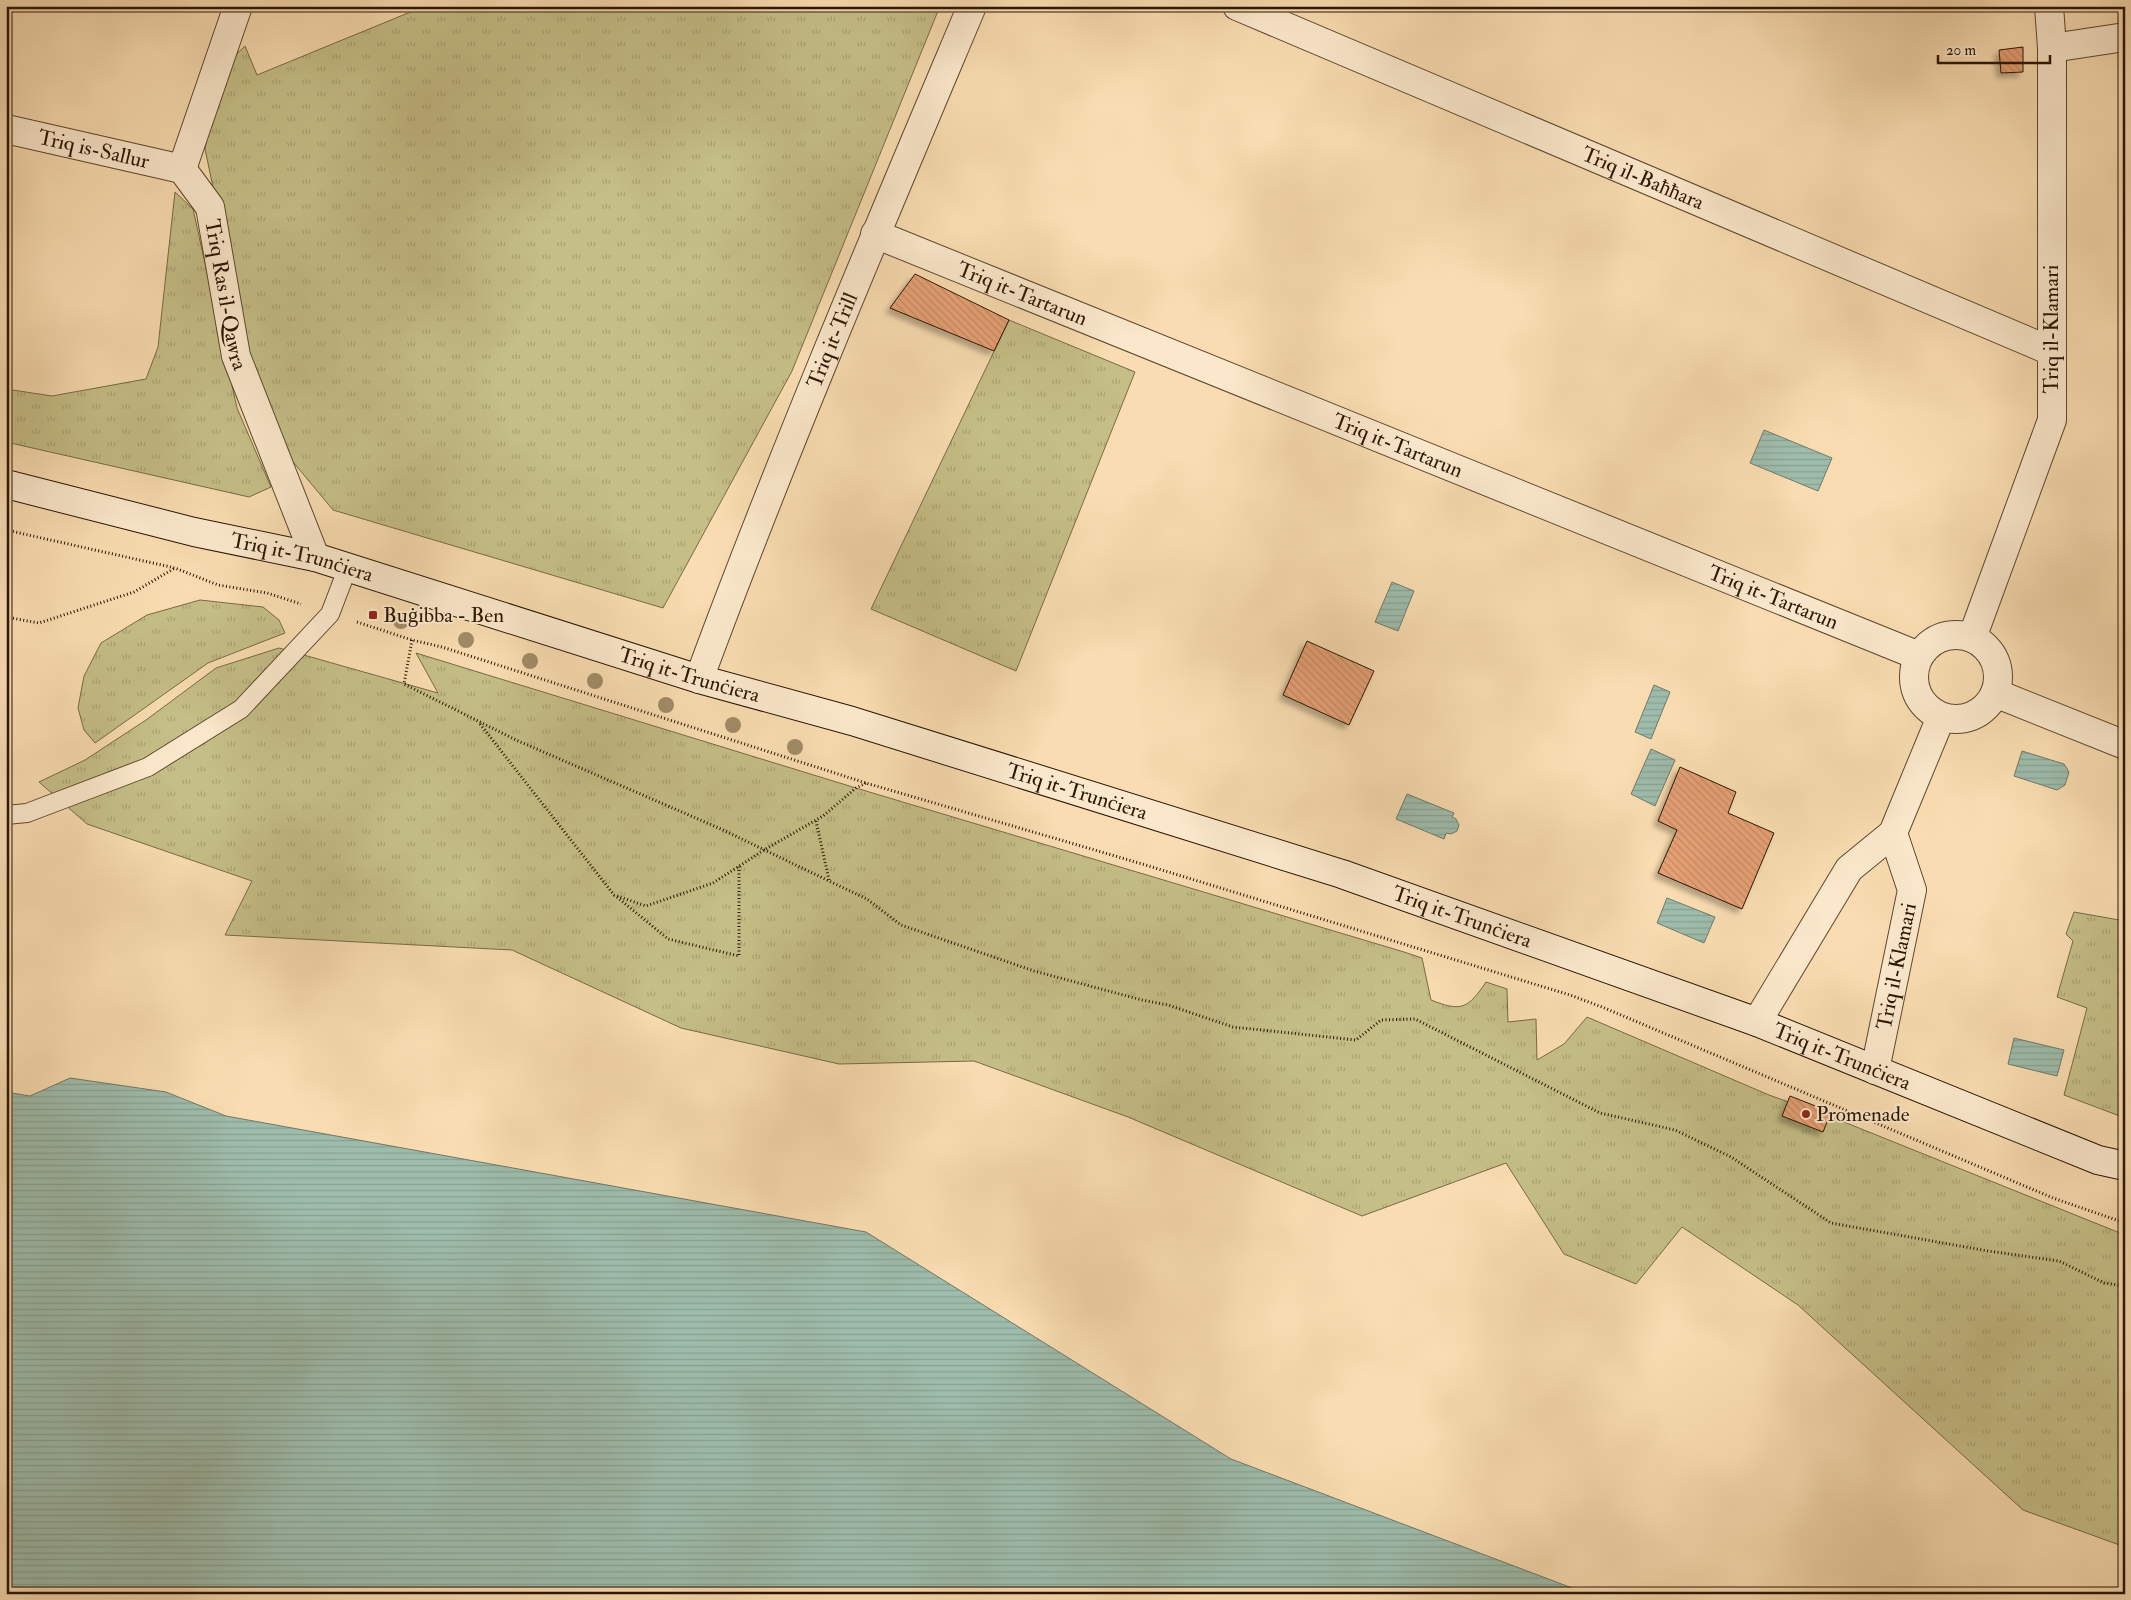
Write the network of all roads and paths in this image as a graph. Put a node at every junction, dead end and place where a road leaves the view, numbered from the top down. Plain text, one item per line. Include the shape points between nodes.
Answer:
1 (238, 6) edge
2 (972, 6) edge
3 (1237, 6) edge
4 (2049, 6) edge
5 (2125, 37) edge
6 (2052, 48) junction
7 (6, 129) edge
8 (182, 169) junction
9 (875, 234) junction
10 (2051, 351) junction
11 (6, 484) edge
12 (6, 530) edge
13 (315, 557) junction
14 (348, 567) junction
15 (175, 568) junction
16 (330, 614) junction
17 (6, 617) edge
18 (1972, 638) junction
19 (412, 640) junction
20 (1918, 656) junction
21 (699, 679) junction
22 (1994, 693) junction
23 (1942, 717) junction
24 (478, 721) junction
25 (2125, 745) edge
26 (866, 784) junction
27 (6, 815) edge
28 (816, 820) junction
29 (1893, 833) junction
30 (764, 850) junction
31 (739, 866) junction
32 (829, 881) junction
33 (614, 895) junction
34 (1757, 1022) junction
35 (1875, 1070) junction
36 (2125, 1166) edge
37 (2125, 1223) edge
38 (2125, 1286) edge

1 - 8 street
2 - 9 street, Triq it-Trill
3 - 10 street, Triq il-Baħħara
4 - 6 street, Triq il-Klamari
5 - 6 street
6 - 10 street, Triq il-Klamari
7 - 8 street, Triq is-Sallur
8 - 13 street, Triq Ras il-Qawra via 210,207 236,356
9 - 20 street, Triq it-Tartarun
9 - 21 street, Triq it-Trill
10 - 18 street, Triq il-Klamari via 2052,420
11 - 13 street, Triq it-Trunċiera via 194,532
12 - 15 path
13 - 14 street, Triq it-Trunċiera
14 - 16 lane
14 - 21 street, Triq it-Trunċiera
15 - 16 path via 218,585 267,594
15 - 17 path via 134,592 40,623
16 - 19 path
16 - 27 lane via 241,708 148,767 27,813
18 - 20 street via 1954,635 1940,638
18 - 22 street via 1993,657 1998,671
19 - 24 path via 404,684
19 - 26 path
20 - 23 street via 1914,684 1919,698 1929,710
21 - 34 street, Triq it-Trunċiera via 852,721 1342,874
22 - 23 street via 1987,705 1975,715 1962,719
22 - 25 street
23 - 29 street
24 - 30 path
24 - 33 path
26 - 28 path via 856,788
26 - 37 path via 1139,863 1602,1007 2054,1198
28 - 30 path
28 - 32 path
29 - 34 street via 1848,869
29 - 35 street, Triq il-Klamari via 1912,890
30 - 31 path
30 - 32 path
31 - 33 path via 713,884 646,906
31 - 33 path via 739,956 668,939
32 - 38 path via 867,899 901,925 1034,971 1168,1005 1233,1027 1356,1040 1381,1020 1415,1019 1600,1113 1675,1130 1731,1157 1831,1223 2059,1261 2104,1283
34 - 35 street, Triq it-Trunċiera
35 - 36 street, Triq it-Trunċiera via 2098,1160

